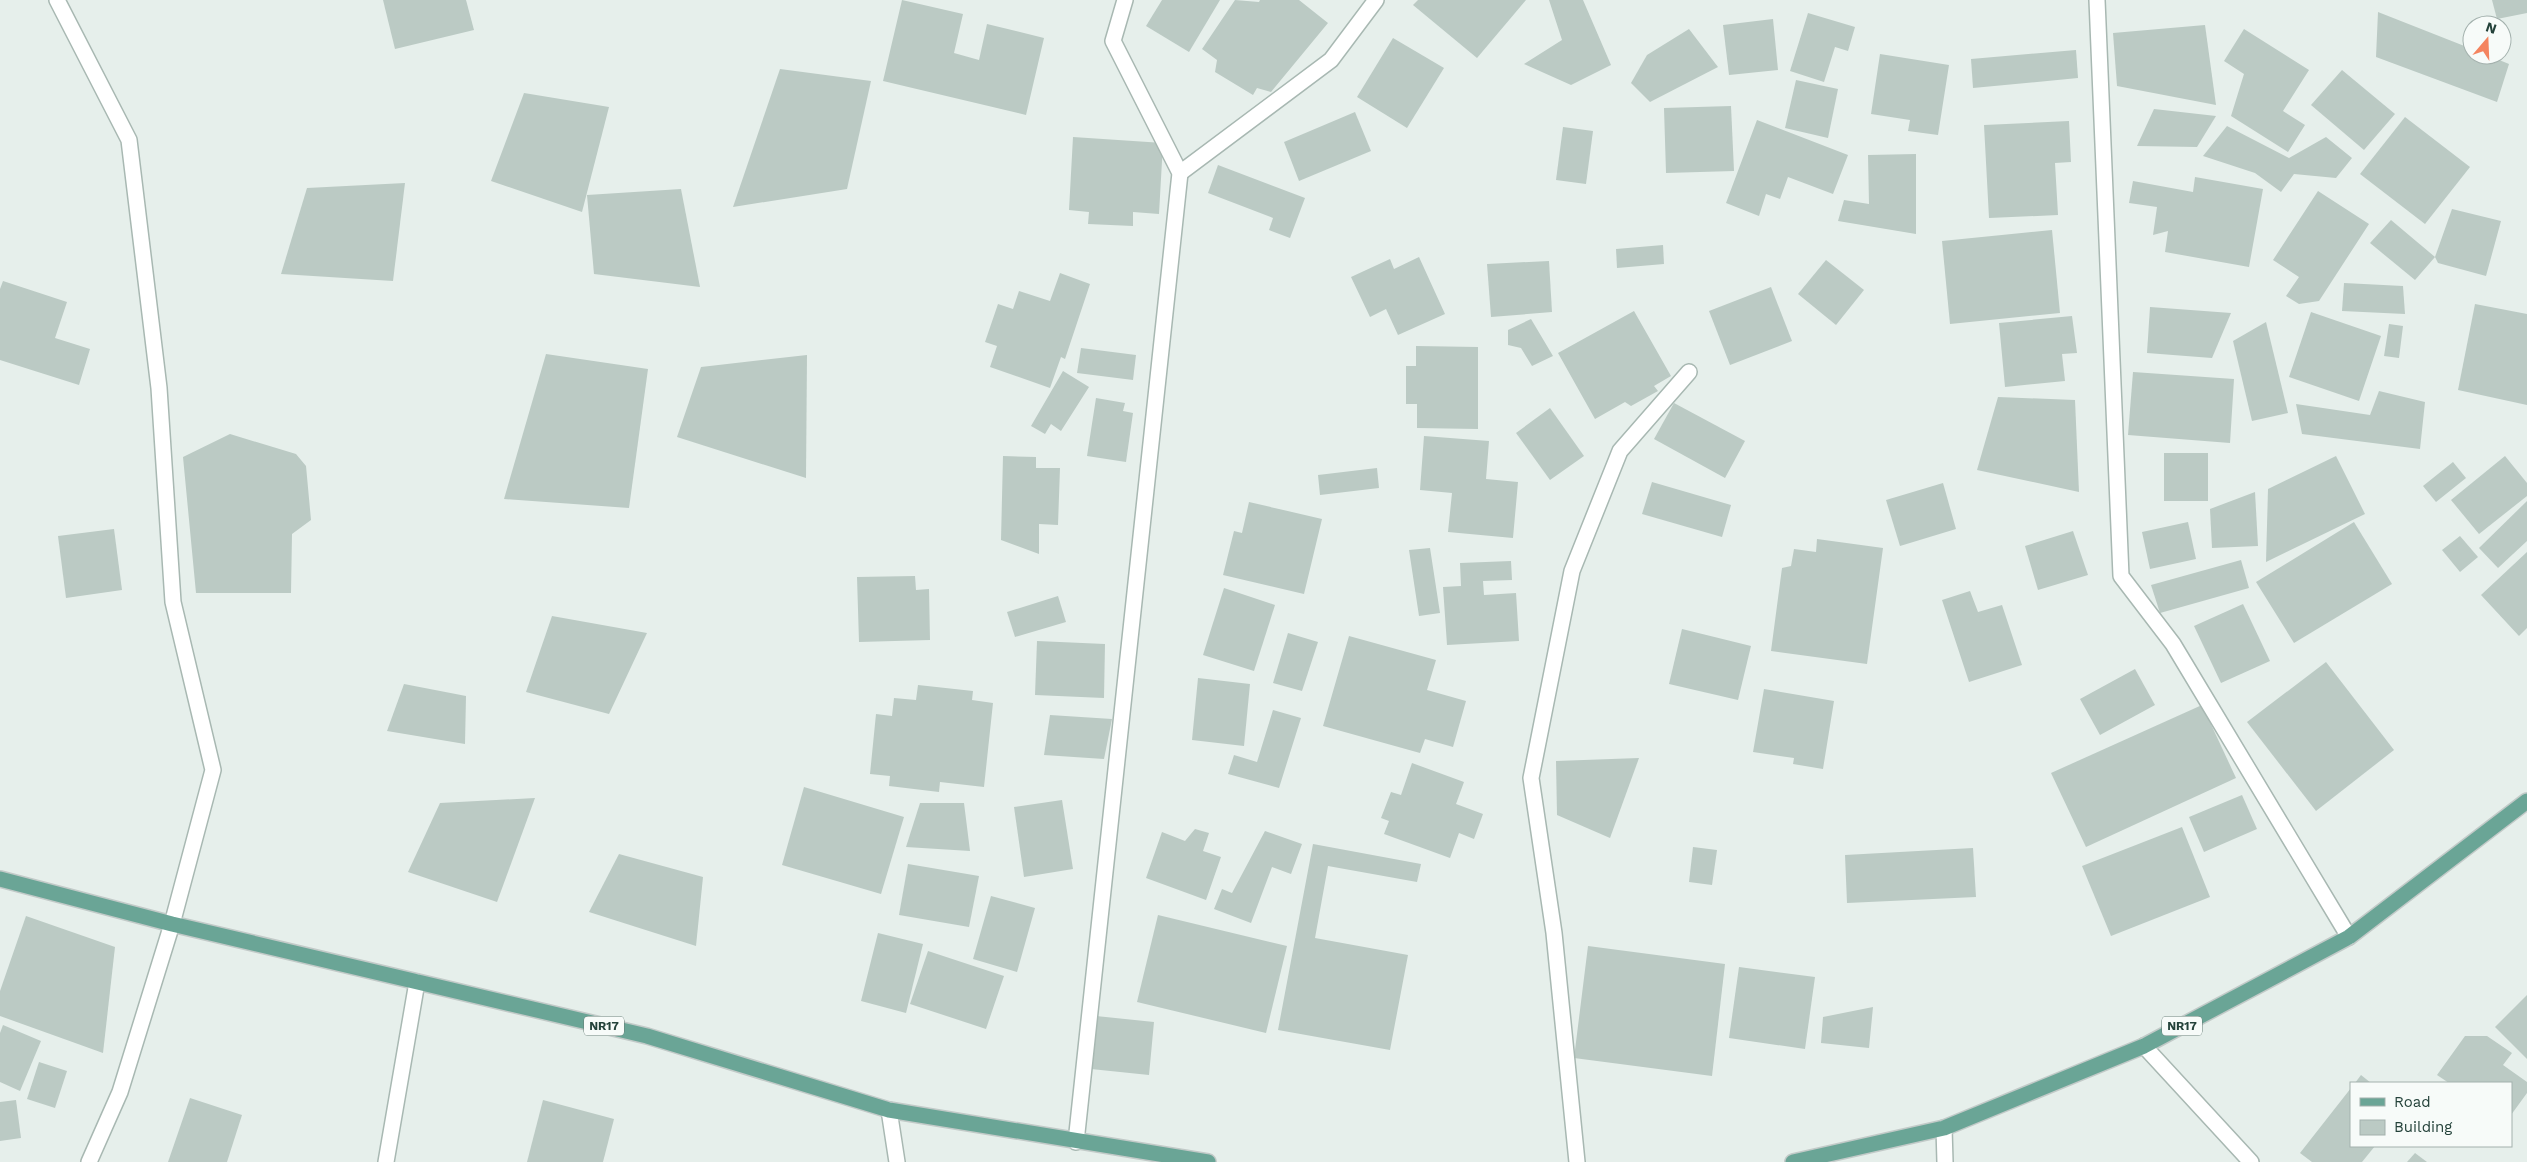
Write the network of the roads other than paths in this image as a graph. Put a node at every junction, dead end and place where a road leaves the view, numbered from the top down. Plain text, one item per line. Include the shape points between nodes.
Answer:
1 (58, 0) edge
2 (1125, 0) edge
3 (1376, 0) edge
4 (2097, 0) edge
5 (1180, 173) junction
6 (1689, 372) dead end
7 (2527, 800) edge
8 (0, 879) edge
9 (172, 924) junction
10 (2349, 937) junction
11 (417, 982) junction
12 (2144, 1046) junction
13 (889, 1110) junction
14 (1944, 1128) junction
15 (1076, 1142) junction
16 (89, 1162) edge
17 (386, 1162) edge
18 (896, 1162) edge
19 (1208, 1162) edge
20 (1577, 1162) edge
21 (1793, 1162) edge
22 (1945, 1162) edge
23 (2251, 1162) edge

1 - 9 street via 129,140 159,388 173,602 213,770
2 - 5 street via 1114,41
3 - 5 street via 1331,60
4 - 10 street via 2121,576 2173,644
5 - 15 street
6 - 20 street via 1620,451 1572,571 1531,778 1554,933
7 - 10 main road, NR17
8 - 9 main road, NR17
9 - 11 main road, NR17
9 - 16 street via 120,1092
10 - 12 main road, NR17
11 - 13 main road, NR17 via 647,1036
11 - 17 street
12 - 14 main road, NR17
12 - 23 street
13 - 15 main road, NR17
13 - 18 street
14 - 21 main road, NR17
14 - 22 street
15 - 19 main road, NR17

